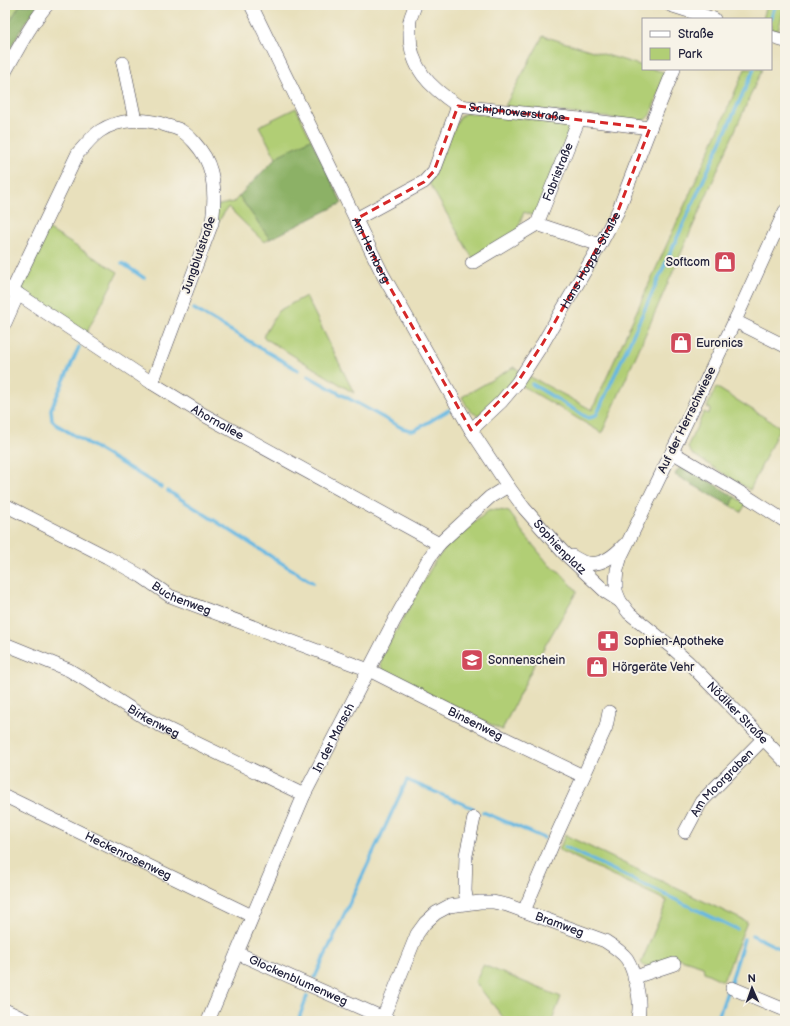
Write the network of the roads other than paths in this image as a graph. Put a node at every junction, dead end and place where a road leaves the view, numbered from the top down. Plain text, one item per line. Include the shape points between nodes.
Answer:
1 (47, 5) edge
2 (251, 5) edge
3 (415, 5) edge
4 (670, 5) edge
5 (695, 16) edge
6 (708, 18) edge
7 (772, 37) edge
8 (785, 41) edge
9 (123, 63) dead end
10 (674, 70) edge
11 (5, 72) edge
12 (458, 106) junction
13 (579, 119) junction
14 (135, 120) junction
15 (650, 128) junction
16 (785, 211) edge
17 (356, 219) junction
18 (537, 224) junction
19 (600, 246) junction
20 (472, 263) dead end
21 (12, 290) edge
22 (735, 321) junction
23 (5, 323) edge
24 (785, 346) edge
25 (152, 383) junction
26 (471, 430) junction
27 (672, 452) junction
28 (508, 486) junction
29 (5, 505) edge
30 (785, 521) edge
31 (628, 540) junction
32 (438, 544) junction
33 (563, 552) junction
34 (620, 601) junction
35 (5, 644) edge
36 (369, 670) junction
37 (608, 712) dead end
38 (764, 738) junction
39 (785, 760) edge
40 (583, 776) junction
41 (304, 795) junction
42 (5, 796) edge
43 (474, 818) dead end
44 (685, 832) dead end
45 (467, 903) junction
46 (524, 911) junction
47 (252, 916) junction
48 (237, 953) junction
49 (674, 964) dead end
50 (634, 978) junction
51 (732, 988) dead end
52 (5, 1010) edge
53 (785, 1010) edge
54 (384, 1020) edge
55 (28, 1021) edge
56 (208, 1021) edge
57 (638, 1021) edge

1 - 11 street
2 - 17 street, Am Hemberg
3 - 12 street, Schiphowerstraße via 410,20 409,44 415,64 428,82
4 - 5 street
5 - 6 street
7 - 8 street
9 - 14 street
10 - 15 street, Hans-Hoppe-Straße
12 - 13 street, Schiphowerstraße
12 - 17 street via 434,171 424,182
13 - 15 street, Schiphowerstraße
13 - 18 street, Fabristraße
14 - 21 street, Jungblutstraße via 100,131 78,153
14 - 25 street, Jungblutstraße via 180,130 192,140 205,156 214,191 212,223
15 - 19 street, Hans-Hoppe-Straße via 618,211
16 - 22 street, Auf der Herrschwiese
17 - 26 street, Am Hemberg via 384,275
18 - 19 street
18 - 20 street
19 - 26 street, Hans-Hoppe-Straße via 517,383
21 - 23 street, Jungblutstraße
21 - 25 street, Ahornallee
22 - 24 street
22 - 27 street, Auf der Herrschwiese
25 - 32 street, Ahornallee via 204,415
26 - 28 street, Am Hemberg
27 - 30 street
27 - 31 street, Auf der Herrschwiese
28 - 32 street, In der Marsch via 490,497
28 - 33 street, Sophienplatz
29 - 36 street, Buchenweg via 107,556 170,596
31 - 33 street, Auf der Herrschwiese via 616,554 596,563 584,563
31 - 34 street, Auf der Herrschwiese via 616,576 616,591
32 - 36 street, In der Marsch
33 - 34 street, Sophienplatz via 606,592
34 - 38 street, Nödiker Straße via 629,613 687,661
35 - 41 street, Birkenweg via 69,670 147,719
36 - 40 street, Binsenweg
36 - 41 street, In der Marsch
37 - 40 street via 606,727
38 - 39 street, Nödiker Straße
38 - 44 street, Am Moorgraben via 702,802
40 - 46 street
41 - 47 street, In der Marsch
42 - 47 street, Heckenrosenweg
43 - 45 street via 466,855
45 - 46 street, Bramweg via 493,902
45 - 54 street, Bramweg via 449,906 436,913 417,934
46 - 50 street, Bramweg via 605,941 626,959
47 - 48 street, In der Marsch
48 - 54 street, Glockenblumenweg
48 - 56 street, In der Marsch
49 - 50 street
50 - 57 street, Bramweg via 639,996
51 - 53 street
52 - 55 street

